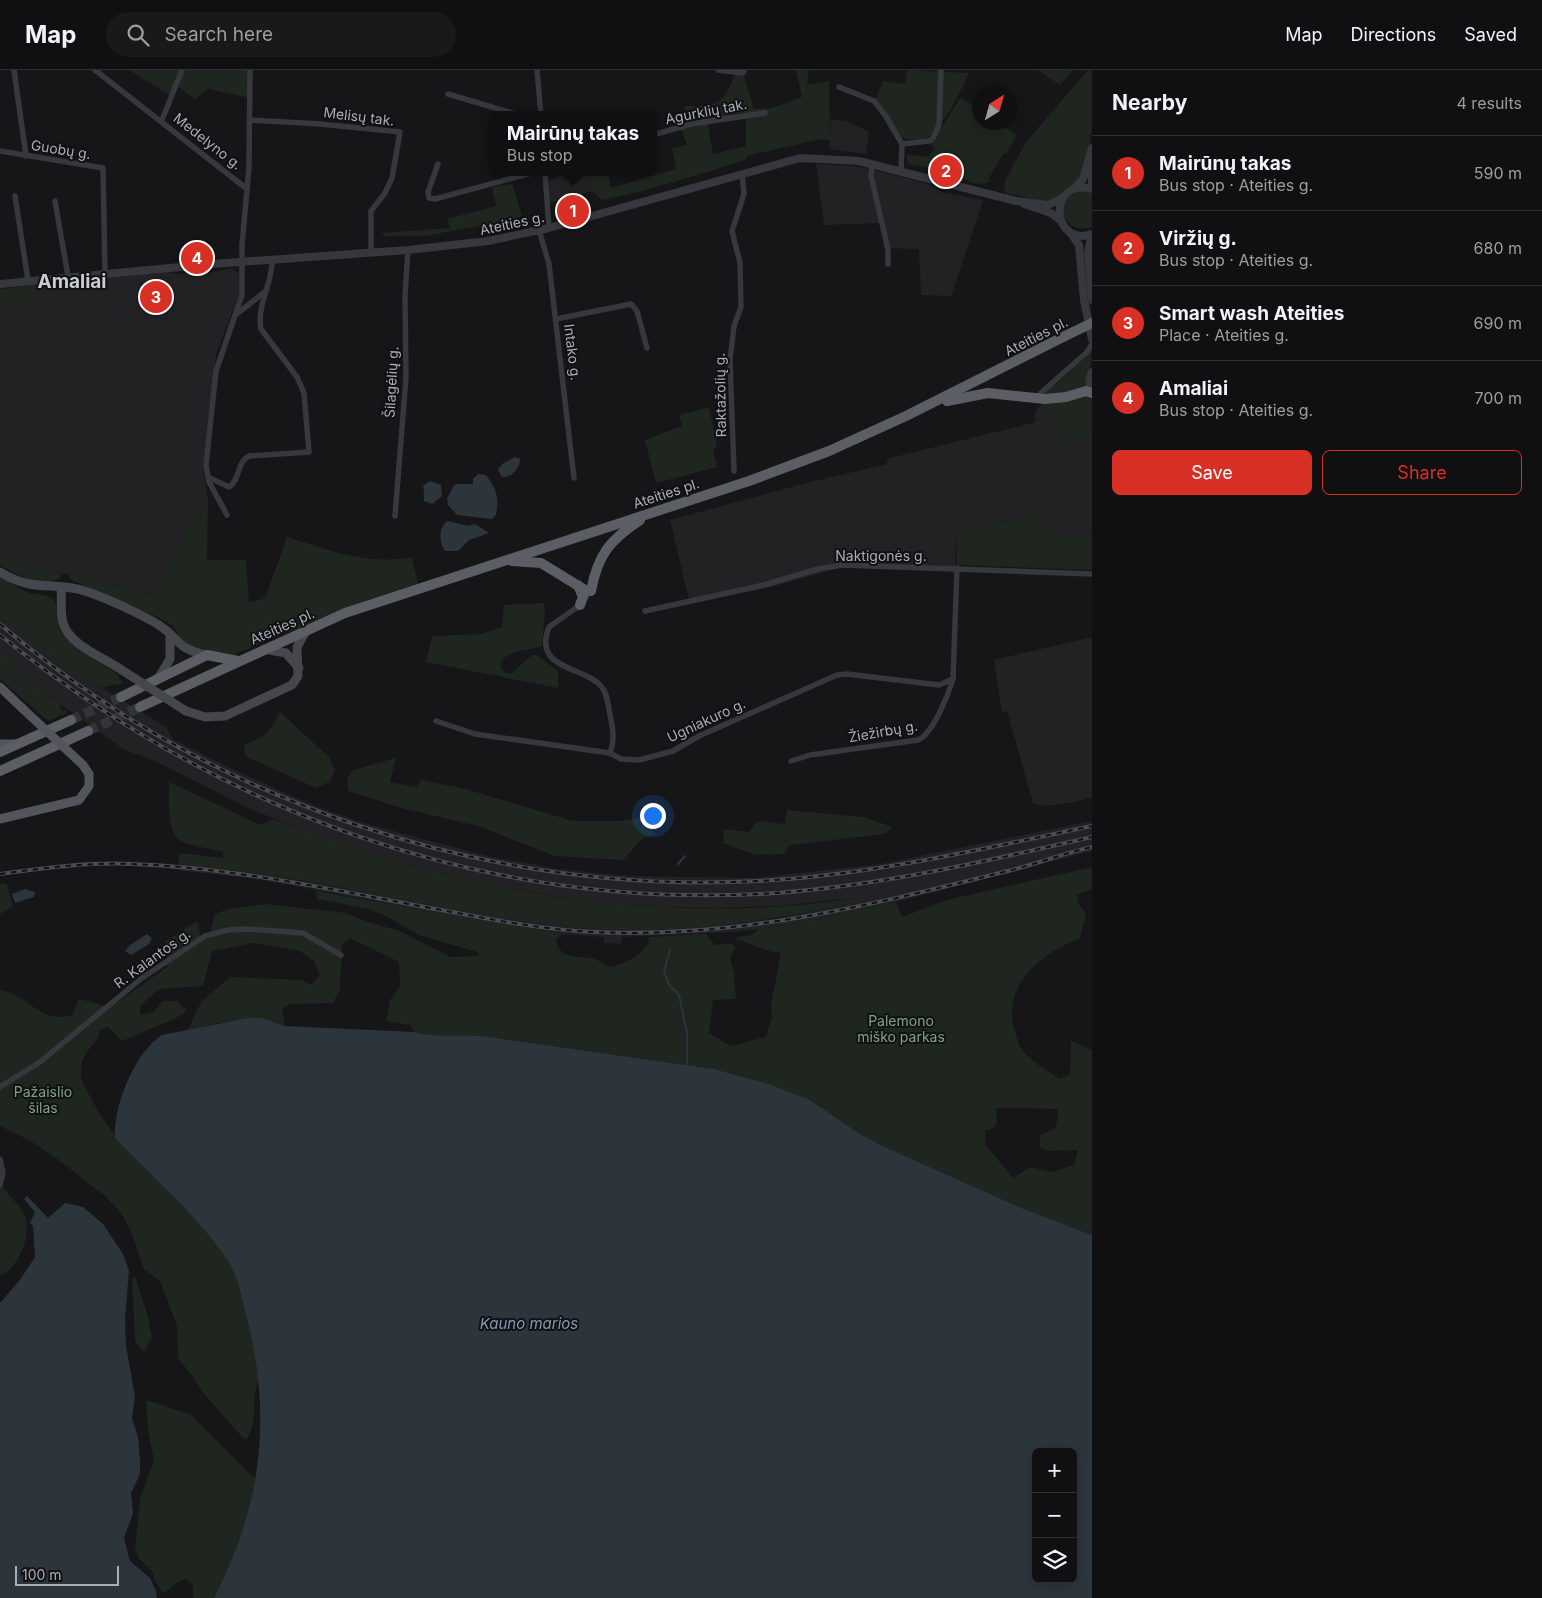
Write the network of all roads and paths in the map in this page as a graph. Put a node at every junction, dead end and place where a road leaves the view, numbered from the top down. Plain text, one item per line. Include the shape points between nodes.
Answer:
1 (14, 70) edge
2 (95, 70) edge
3 (182, 70) edge
4 (250, 70) edge
5 (537, 70) edge
6 (718, 70) edge
7 (744, 70) edge
8 (941, 70) edge
9 (839, 87) dead end
10 (448, 94) dead end
11 (505, 111) edge
12 (541, 111) edge
13 (765, 113) dead end
14 (162, 120) junction
15 (249, 120) junction
16 (657, 135) edge
17 (902, 144) junction
18 (1092, 150) edge
19 (0, 151) edge
20 (26, 156) junction
21 (438, 164) dead end
22 (872, 164) junction
23 (901, 171) junction
24 (742, 173) junction
25 (520, 176) edge
26 (545, 176) edge
27 (1092, 187) edge
28 (1075, 188) junction
29 (247, 189) junction
30 (15, 196) dead end
31 (1063, 198) junction
32 (55, 201) dead end
33 (1016, 201) junction
34 (1060, 220) junction
35 (549, 228) junction
36 (539, 230) junction
37 (1070, 232) junction
38 (1092, 235) edge
39 (408, 250) junction
40 (371, 253) junction
41 (272, 260) junction
42 (242, 262) junction
43 (888, 264) dead end
44 (105, 273) junction
45 (68, 276) junction
46 (28, 280) junction
47 (0, 284) edge
48 (267, 290) junction
49 (1092, 300) edge
50 (236, 315) junction
51 (556, 319) junction
52 (1092, 323) edge
53 (1092, 339) edge
54 (1092, 344) edge
55 (647, 348) dead end
56 (1092, 372) edge
57 (1092, 392) edge
58 (1033, 399) junction
59 (929, 405) junction
60 (734, 471) dead end
61 (210, 478) junction
62 (574, 478) dead end
63 (652, 512) junction
64 (227, 514) dead end
65 (395, 516) dead end
66 (503, 561) junction
67 (958, 568) junction
68 (0, 572) edge
69 (1092, 574) edge
70 (577, 584) junction
71 (61, 588) junction
72 (592, 591) junction
73 (580, 605) junction
74 (645, 611) dead end
75 (307, 629) junction
76 (170, 634) junction
77 (264, 649) junction
78 (207, 655) junction
79 (238, 661) junction
80 (299, 668) junction
81 (952, 679) junction
82 (156, 680) junction
83 (0, 687) edge
84 (121, 697) tunnel mouth
85 (140, 707) tunnel mouth
86 (71, 720) tunnel mouth
87 (436, 721) dead end
88 (88, 731) tunnel mouth
89 (0, 744) edge
90 (18, 744) junction
91 (0, 752) edge
92 (610, 753) junction
93 (791, 761) dead end
94 (0, 772) edge
95 (0, 819) edge
96 (341, 956) dead end
97 (0, 1086) edge
98 (0, 1159) edge
99 (0, 1185) edge

1 - 20 street
2 - 14 street, Medelyno g.
3 - 14 street
4 - 15 street
5 - 12 street
6 - 7 street via 743,73
8 - 17 street via 936,132 929,141
9 - 17 street via 874,101
10 - 11 street
13 - 16 street, Agurklių tak. via 691,124
14 - 29 street, Medelyno g.
15 - 29 street
15 - 40 street, Melisų tak. via 400,132 392,178 371,211
17 - 23 street
18 - 27 street
18 - 28 street via 1083,179
19 - 20 street, Guobų g.
20 - 44 street, Guobų g. via 104,168
21 - 25 street via 428,192 429,198
22 - 23 street, Ateities g.
22 - 24 street, Ateities g. via 848,159 800,158
22 - 43 street via 871,176 888,249
23 - 33 street, Ateities g.
24 - 35 street, Ateities g.
24 - 60 street, Raktažolių g. via 744,194 732,231 740,263 741,307 734,326 730,360
26 - 35 street
27 - 28 street
28 - 31 street
29 - 42 street, Medelyno g.
30 - 46 street
31 - 33 street, Ateities g. via 1048,204
31 - 34 street
32 - 45 street
33 - 34 street, Ateities g. via 1051,213
34 - 37 street
35 - 36 street, Ateities g.
36 - 39 street, Ateities g. via 472,244
36 - 51 street, Intako g. via 549,264
37 - 38 street
37 - 53 street via 1079,245 1084,300
38 - 49 street via 1088,251
39 - 40 street, Ateities g.
39 - 65 street, Šilagėlių g. via 406,378
40 - 41 street, Ateities g.
41 - 42 street, Ateities g.
41 - 48 street
42 - 44 street, Ateities g.
42 - 50 street, Medelyno g. via 242,295
44 - 45 street, Ateities g.
45 - 46 street, Ateities g.
46 - 47 street, Ateities g.
48 - 50 street
48 - 61 street via 259,320 261,329 297,377 304,393 309,452 249,456 229,487
50 - 61 street, Medelyno g. via 216,371 206,465
51 - 55 street via 631,304 637,311
51 - 62 street, Intako g.
52 - 59 highway, Ateities pl., bridge
54 - 58 street
56 - 57 street via 1089,382
57 - 58 highway via 1056,399
58 - 59 highway via 988,393
59 - 63 highway, Ateities pl. via 802,462
61 - 64 street, Medelyno g. via 209,482
63 - 66 highway, Ateities pl.
63 - 72 highway via 615,538 605,550 598,563
66 - 70 highway via 541,563
66 - 75 highway, Ateities pl. via 364,606
67 - 69 street, Naktigonės g.
67 - 74 street, Naktigonės g. via 818,568 764,585
67 - 81 street, Žiežirbų g.
68 - 71 main road via 28,585
70 - 72 highway
70 - 73 highway via 583,598
71 - 76 main road via 86,591 160,626
71 - 80 main road, bridge via 66,630 76,640 186,711 205,717 225,716 288,687 297,679
72 - 73 street
73 - 92 street via 550,627 546,635 547,644 555,661 595,680 605,691 614,732
75 - 77 highway, Ateities pl.
75 - 80 main road via 297,648
76 - 78 main road via 187,650
76 - 82 main road via 170,659
77 - 79 highway, Ateities pl.
77 - 80 main road via 286,653
78 - 79 highway
78 - 82 highway
79 - 85 highway, Ateities pl.
81 - 92 street, Ugniakuro g. via 938,685 837,675 699,736 673,751 639,760
81 - 93 street, Žiežirbų g. via 950,690 924,738 810,755
82 - 84 highway
83 - 95 main road, bridge via 89,774 89,786 79,800
86 - 90 highway
87 - 92 street, Ugniakuro g. via 475,734
88 - 94 highway
89 - 90 main road
90 - 91 highway
96 - 97 street, R. Kalantos g. via 303,933 247,929 205,936 142,978 40,1062
98 - 99 street via 3,1173

